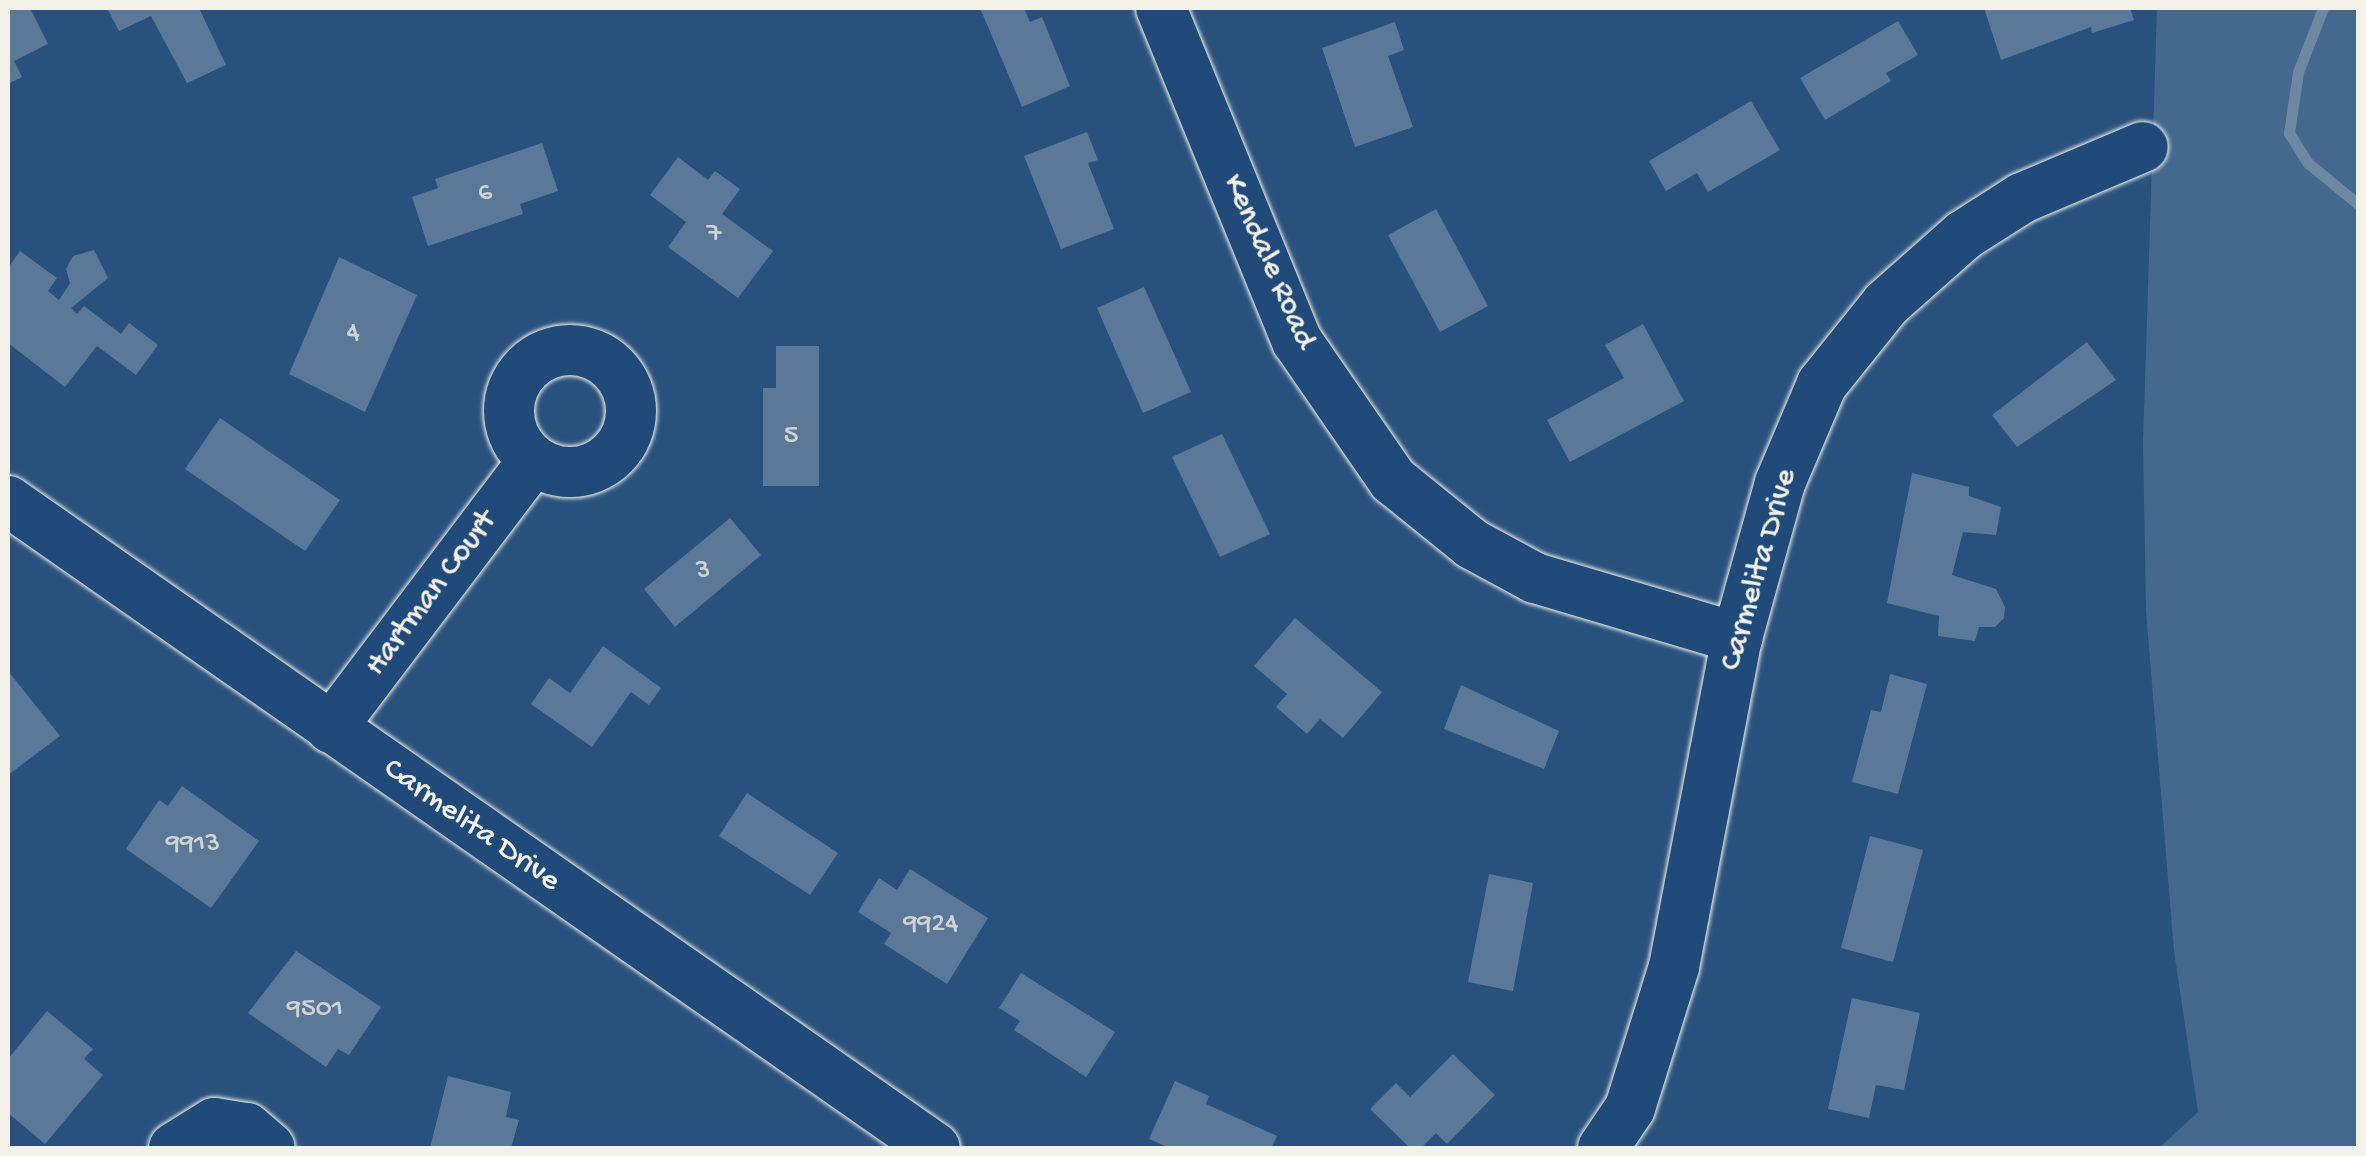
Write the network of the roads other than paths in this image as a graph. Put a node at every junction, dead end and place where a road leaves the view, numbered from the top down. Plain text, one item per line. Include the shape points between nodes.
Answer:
1 (1162, 8) edge
2 (2142, 148) dead end
3 (534, 460) dead end
4 (17, 524) edge
5 (1737, 638) junction
6 (331, 728) junction
7 (174, 1148) edge
8 (270, 1148) edge
9 (935, 1148) edge
10 (1603, 1148) edge

1 - 5 street, Kendale Road via 1297,341 1393,480 1472,544 1535,578
2 - 5 street, Carmelita Drive via 2022,198 1964,236 1886,304 1822,384 1780,483
3 - 6 street, Hartman Court
4 - 6 street, Carmelita Drive
5 - 10 street, Carmelita Drive via 1674,967 1630,1108
6 - 9 street, Carmelita Drive
7 - 8 street via 198,1128 231,1124

